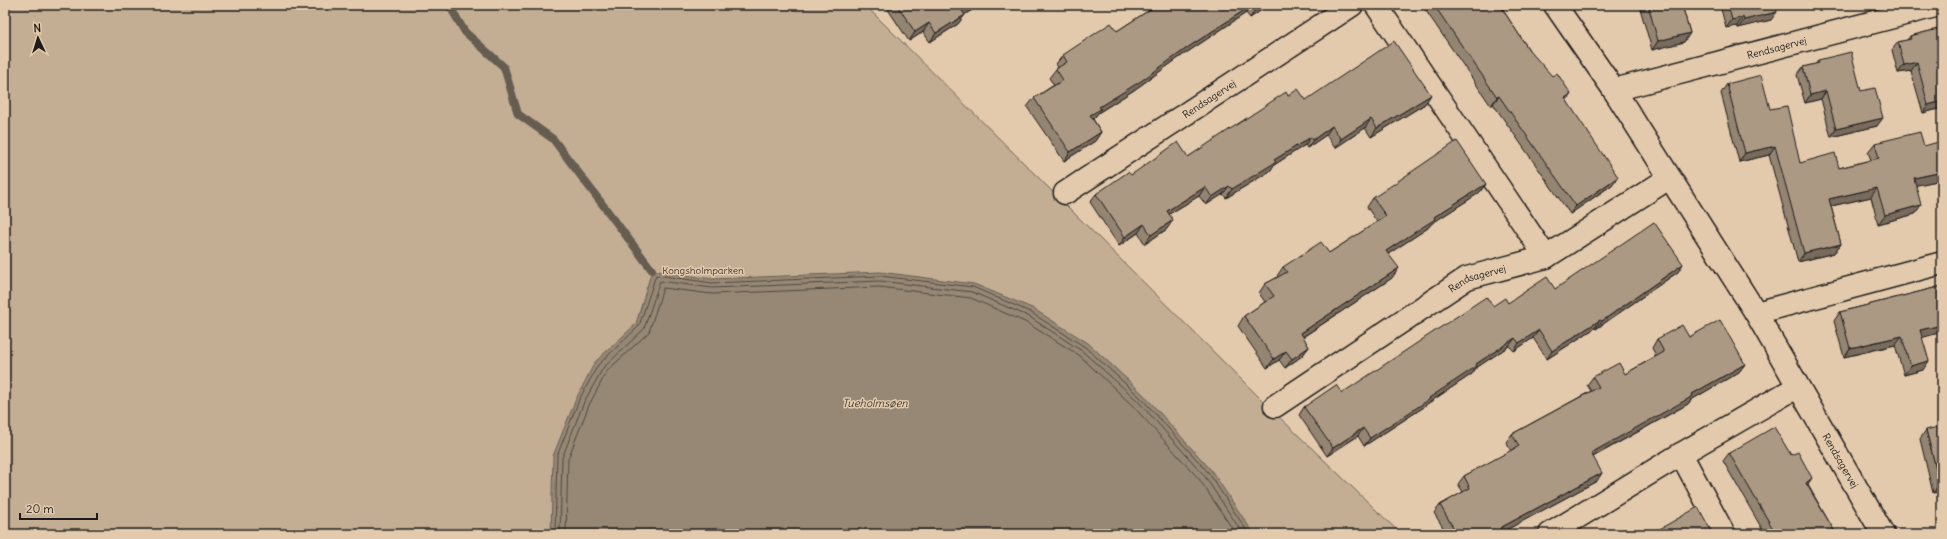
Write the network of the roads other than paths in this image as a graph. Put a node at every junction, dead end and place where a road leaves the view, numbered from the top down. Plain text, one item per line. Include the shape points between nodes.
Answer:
1 (1352, 5) edge
2 (1376, 5) edge
3 (1555, 5) edge
4 (1939, 5) edge
5 (1614, 90) junction
6 (1669, 178) junction
7 (1065, 193) dead end
8 (1546, 257) junction
9 (1942, 262) edge
10 (1756, 314) junction
11 (1797, 387) junction
12 (1275, 406) dead end
13 (1680, 454) junction
14 (1550, 534) edge
15 (1724, 534) edge
16 (1883, 534) edge

1 - 7 street, Rendsagervej
2 - 8 street
3 - 5 street, Rendsagervej
4 - 5 street, Rendsagervej
5 - 6 street, Rendsagervej
6 - 8 street, Rendsagervej
6 - 10 street, Rendsagervej
8 - 12 street, Rendsagervej via 1467,278
9 - 10 street
10 - 11 street, Rendsagervej
11 - 13 street
11 - 16 street, Rendsagervej
13 - 14 street
13 - 15 street

